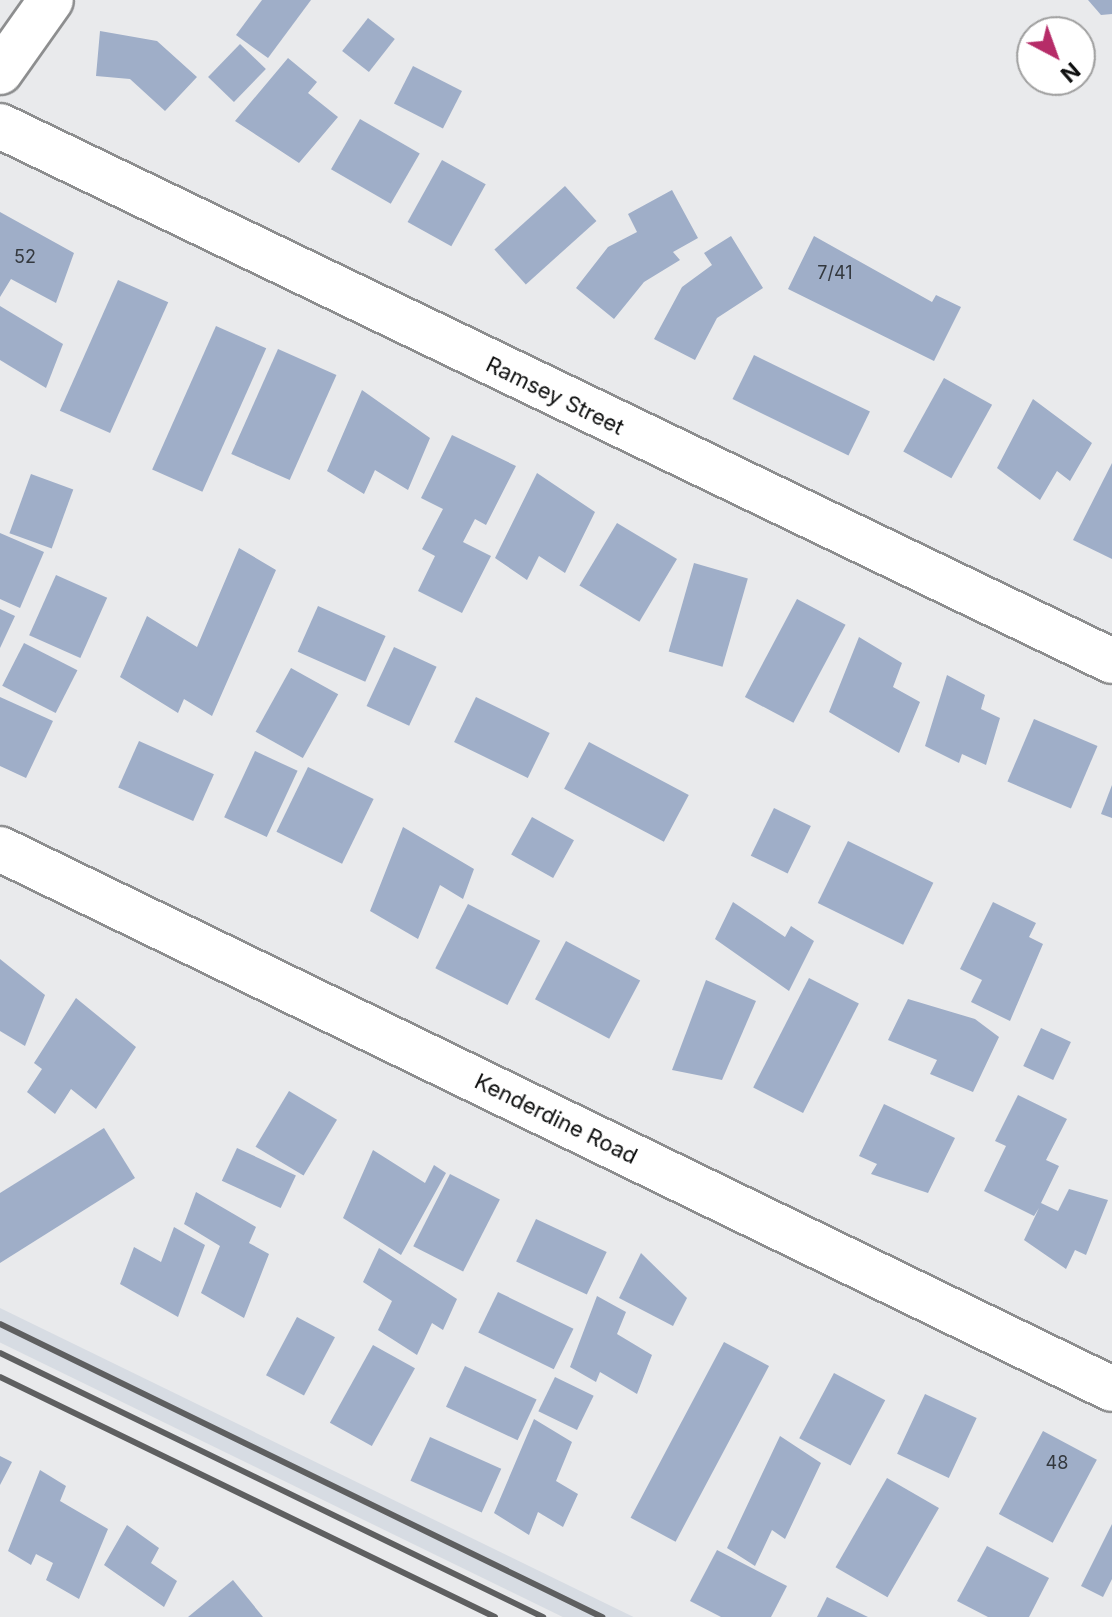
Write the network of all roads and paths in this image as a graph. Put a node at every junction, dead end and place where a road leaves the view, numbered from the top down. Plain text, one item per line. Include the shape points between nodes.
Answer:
1 (51, 0) edge
2 (0, 72) edge
3 (0, 126) edge
4 (1112, 661) edge
5 (0, 849) edge
6 (1112, 1389) edge

1 - 2 street
3 - 4 street, Ramsey Street
5 - 6 street, Kenderdine Road

